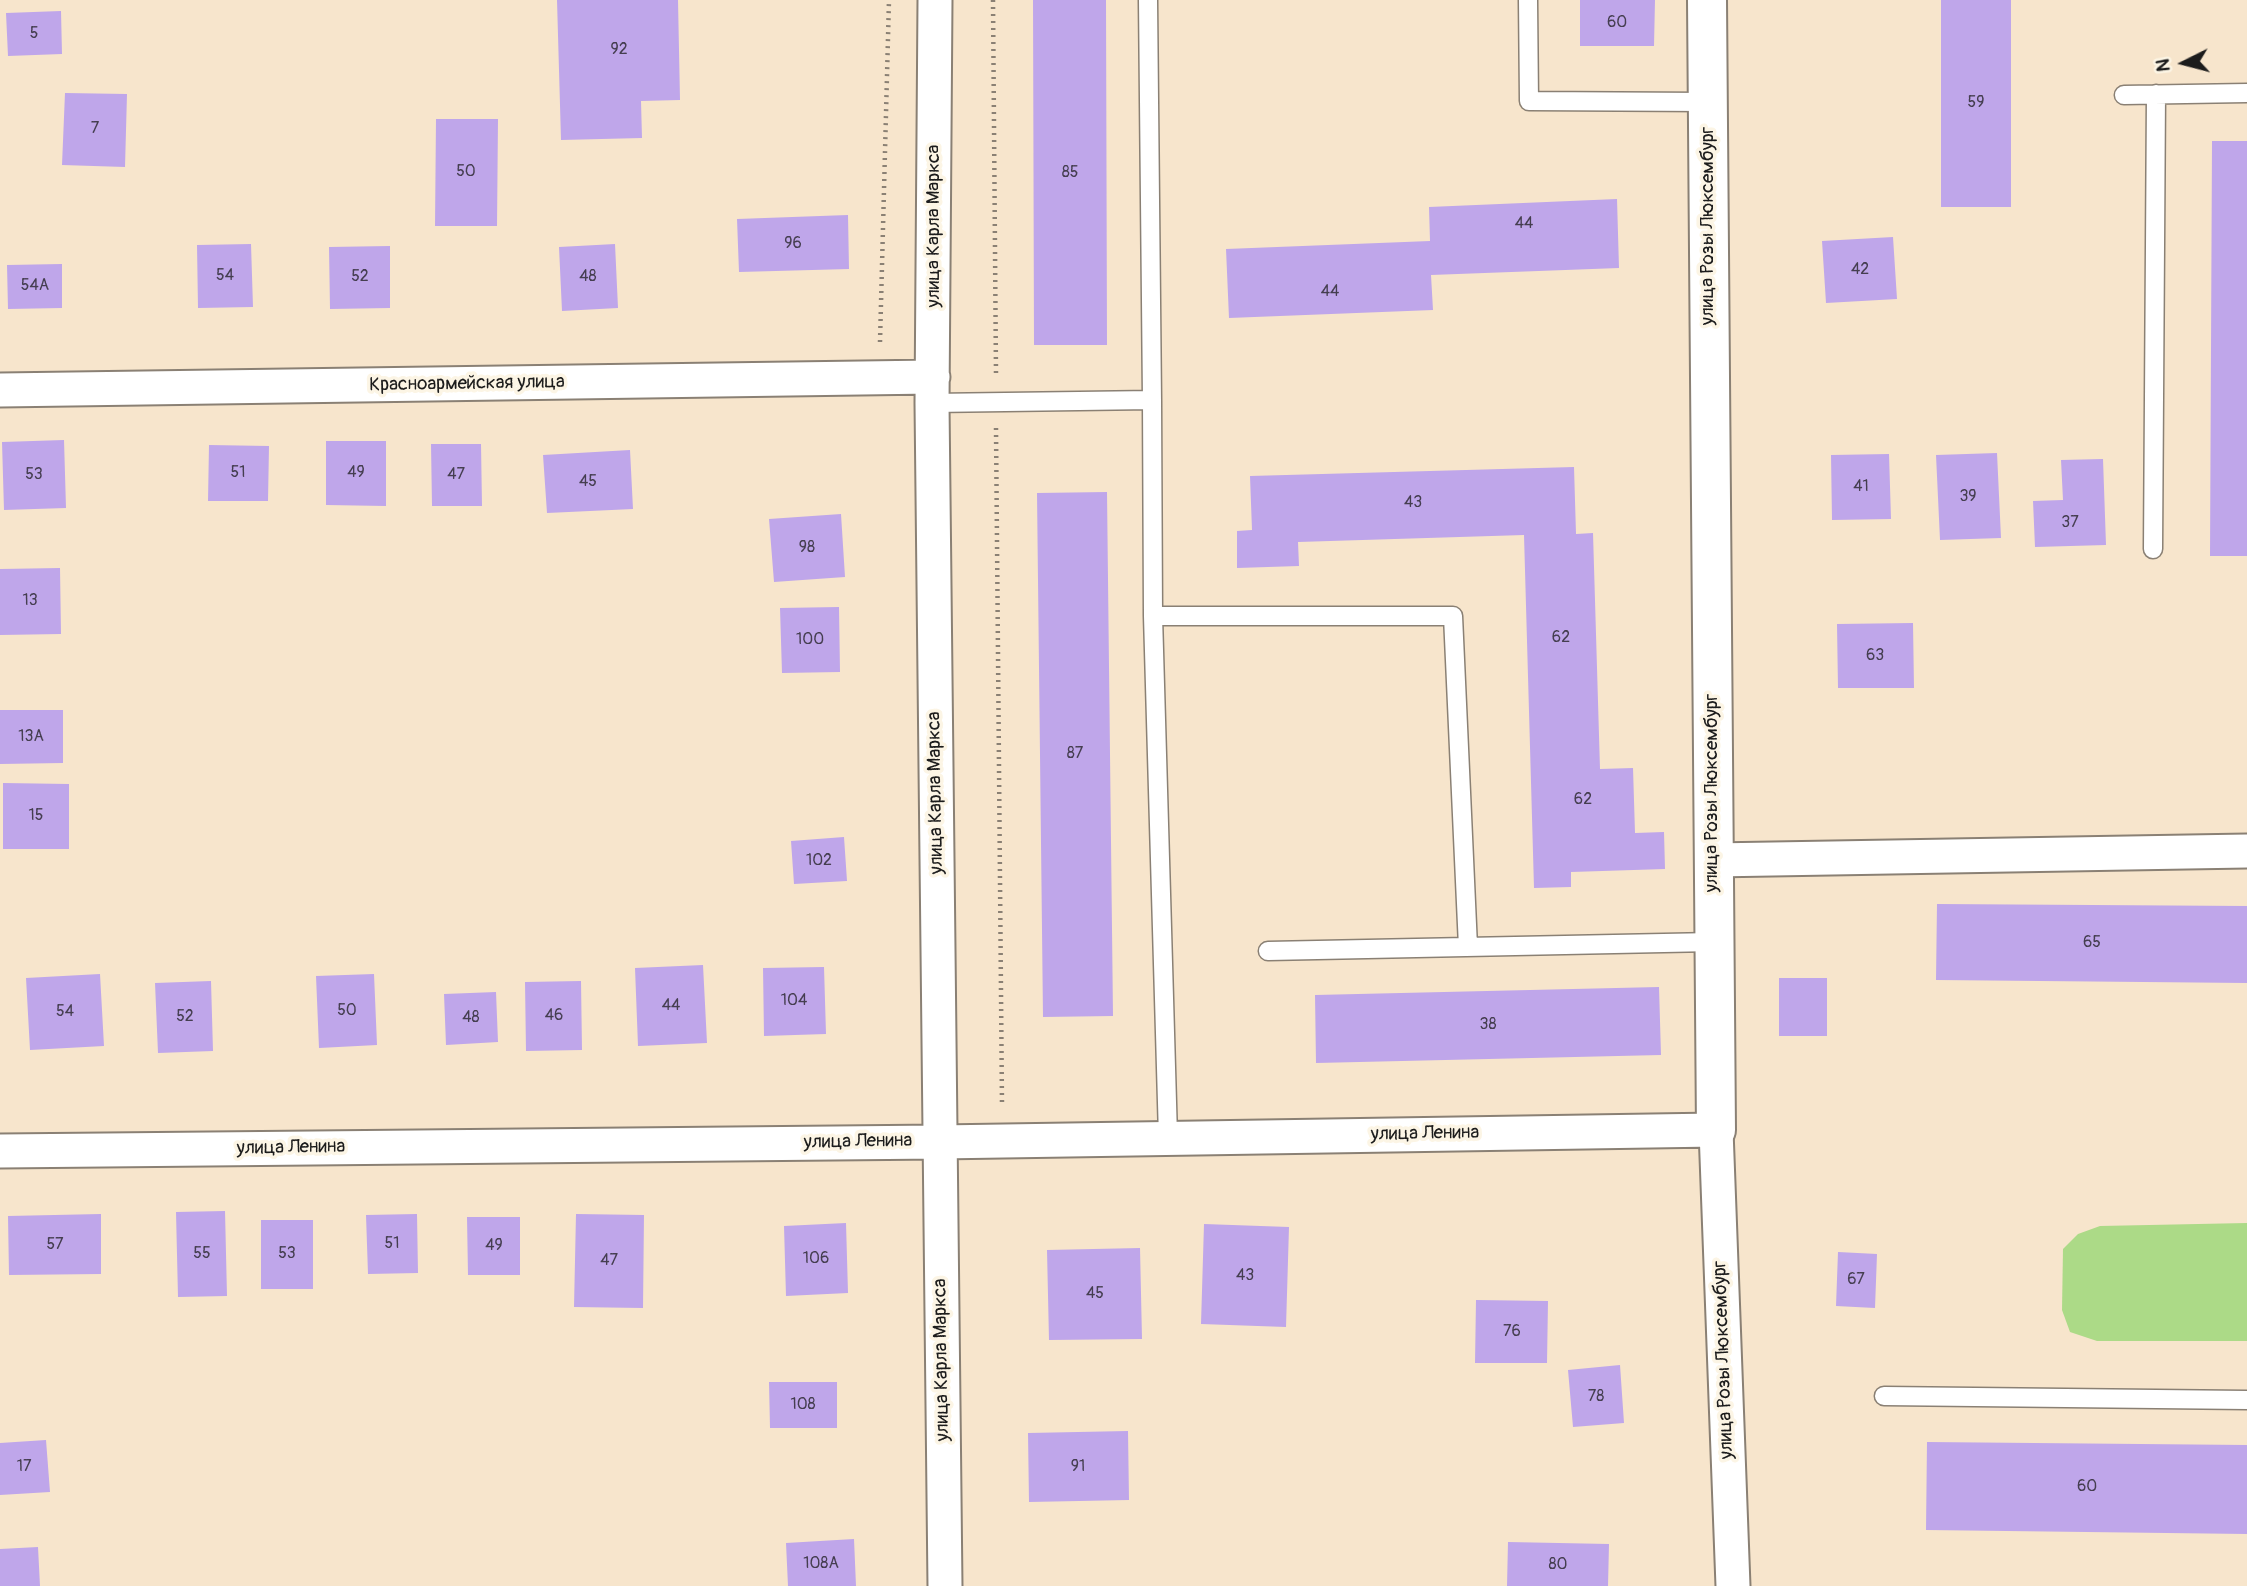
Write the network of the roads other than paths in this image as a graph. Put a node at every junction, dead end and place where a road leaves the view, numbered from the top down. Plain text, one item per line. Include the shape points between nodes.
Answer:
1 (935, 0) edge
2 (1148, 0) edge
3 (1528, 0) edge
4 (1707, 0) edge
5 (2247, 93) edge
6 (2156, 94) junction
7 (2124, 95) dead end
8 (1707, 102) junction
9 (0, 390) edge
10 (933, 390) junction
11 (1152, 400) junction
12 (2153, 549) dead end
13 (1153, 615) junction
14 (2247, 851) edge
15 (1713, 860) junction
16 (1713, 942) junction
17 (1468, 947) junction
18 (1268, 951) dead end
19 (1716, 1130) junction
20 (1168, 1137) junction
21 (939, 1142) junction
22 (0, 1151) edge
23 (1884, 1396) dead end
24 (2247, 1400) edge
25 (945, 1586) edge
26 (1733, 1586) edge

1 - 10 street, улица Карла Маркса
2 - 11 lane
3 - 8 lane via 1529,101
4 - 8 street, улица Розы Люксембург
5 - 6 lane
6 - 7 lane
6 - 12 lane
8 - 15 street, улица Розы Люксембург
9 - 10 street, Красноармейская улица via 879,378
10 - 11 lane via 996,402
10 - 21 street, улица Карла Маркса
11 - 13 lane
13 - 17 lane via 1453,616
13 - 20 lane
14 - 15 street
15 - 16 street, улица Розы Люксембург
16 - 17 lane
16 - 19 street, улица Розы Люксембург
17 - 18 lane
19 - 20 street, улица Ленина
19 - 26 street, улица Розы Люксембург
20 - 21 street, улица Ленина
21 - 22 street, улица Ленина
21 - 25 street, улица Карла Маркса
23 - 24 lane

